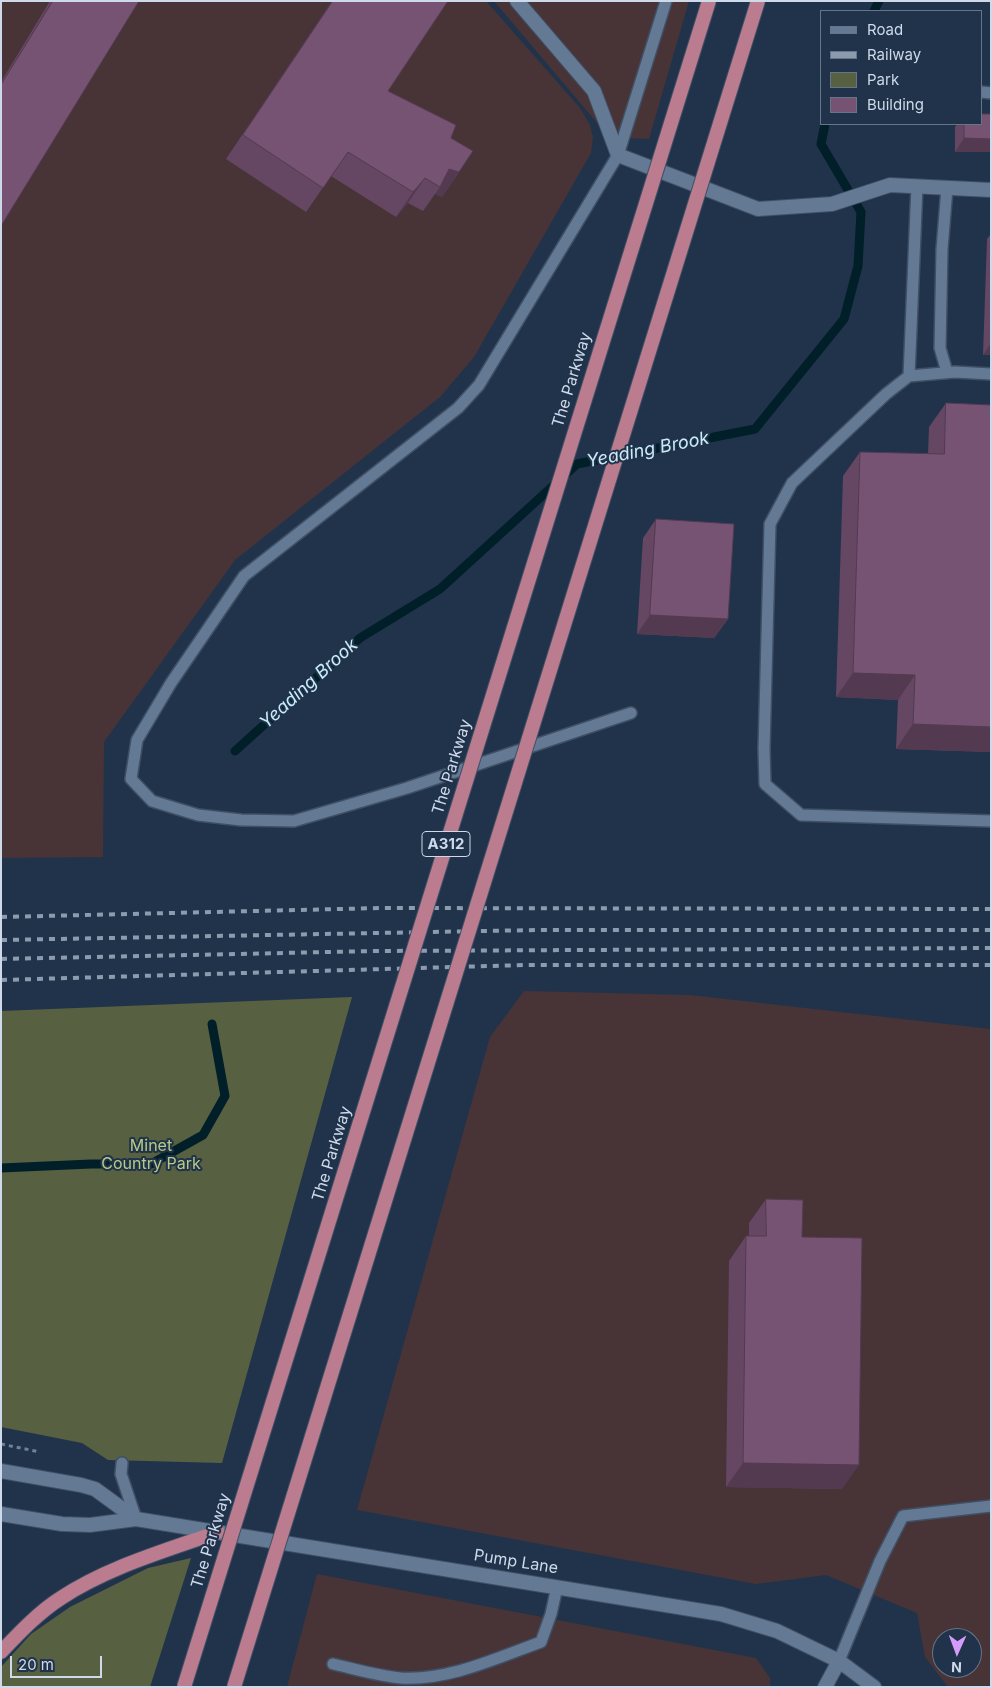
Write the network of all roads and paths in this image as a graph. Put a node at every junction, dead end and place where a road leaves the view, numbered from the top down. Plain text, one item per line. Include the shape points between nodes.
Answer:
1 (517, 1) edge
2 (666, 1) edge
3 (708, 1) edge
4 (758, 1) edge
5 (618, 155) junction
6 (917, 186) junction
7 (947, 188) junction
8 (991, 190) edge
9 (947, 372) junction
10 (991, 374) edge
11 (909, 376) junction
12 (631, 713) dead end
13 (991, 821) edge
14 (1, 1444) edge
15 (50, 1454) dead end
16 (122, 1464) dead end
17 (1, 1471) edge
18 (991, 1506) edge
19 (1, 1514) edge
20 (136, 1519) junction
21 (218, 1532) junction
22 (556, 1586) junction
23 (1, 1652) edge
24 (840, 1661) junction
25 (333, 1664) dead end
26 (184, 1687) edge
27 (234, 1687) edge
28 (826, 1687) edge
29 (874, 1687) edge

1 - 5 street via 594,92
2 - 5 lane
3 - 26 highway, The Parkway / A312, bridge
4 - 27 highway, A312, bridge
5 - 6 street via 758,209 832,204 890,185
5 - 12 lane via 479,385 458,408 244,576 171,683 137,740 131,779 152,800 198,815 294,821 407,788
6 - 7 street
6 - 11 lane
7 - 8 street
7 - 9 lane via 940,348
9 - 10 lane
9 - 11 lane
11 - 13 lane via 792,483 770,524 765,784 801,815
14 - 15 path
16 - 20 lane via 121,1474
17 - 20 street, Pump Lane via 95,1489
18 - 24 lane via 903,1516 880,1561
19 - 20 street, Pump Lane via 62,1524 90,1525
20 - 21 street, Pump Lane
21 - 22 street, Pump Lane
21 - 23 highway via 102,1575 61,1598 26,1625
22 - 24 street, Pump Lane via 721,1614 777,1631
22 - 25 lane via 541,1642 437,1676 401,1678
24 - 28 street
24 - 29 street, Pump Lane

